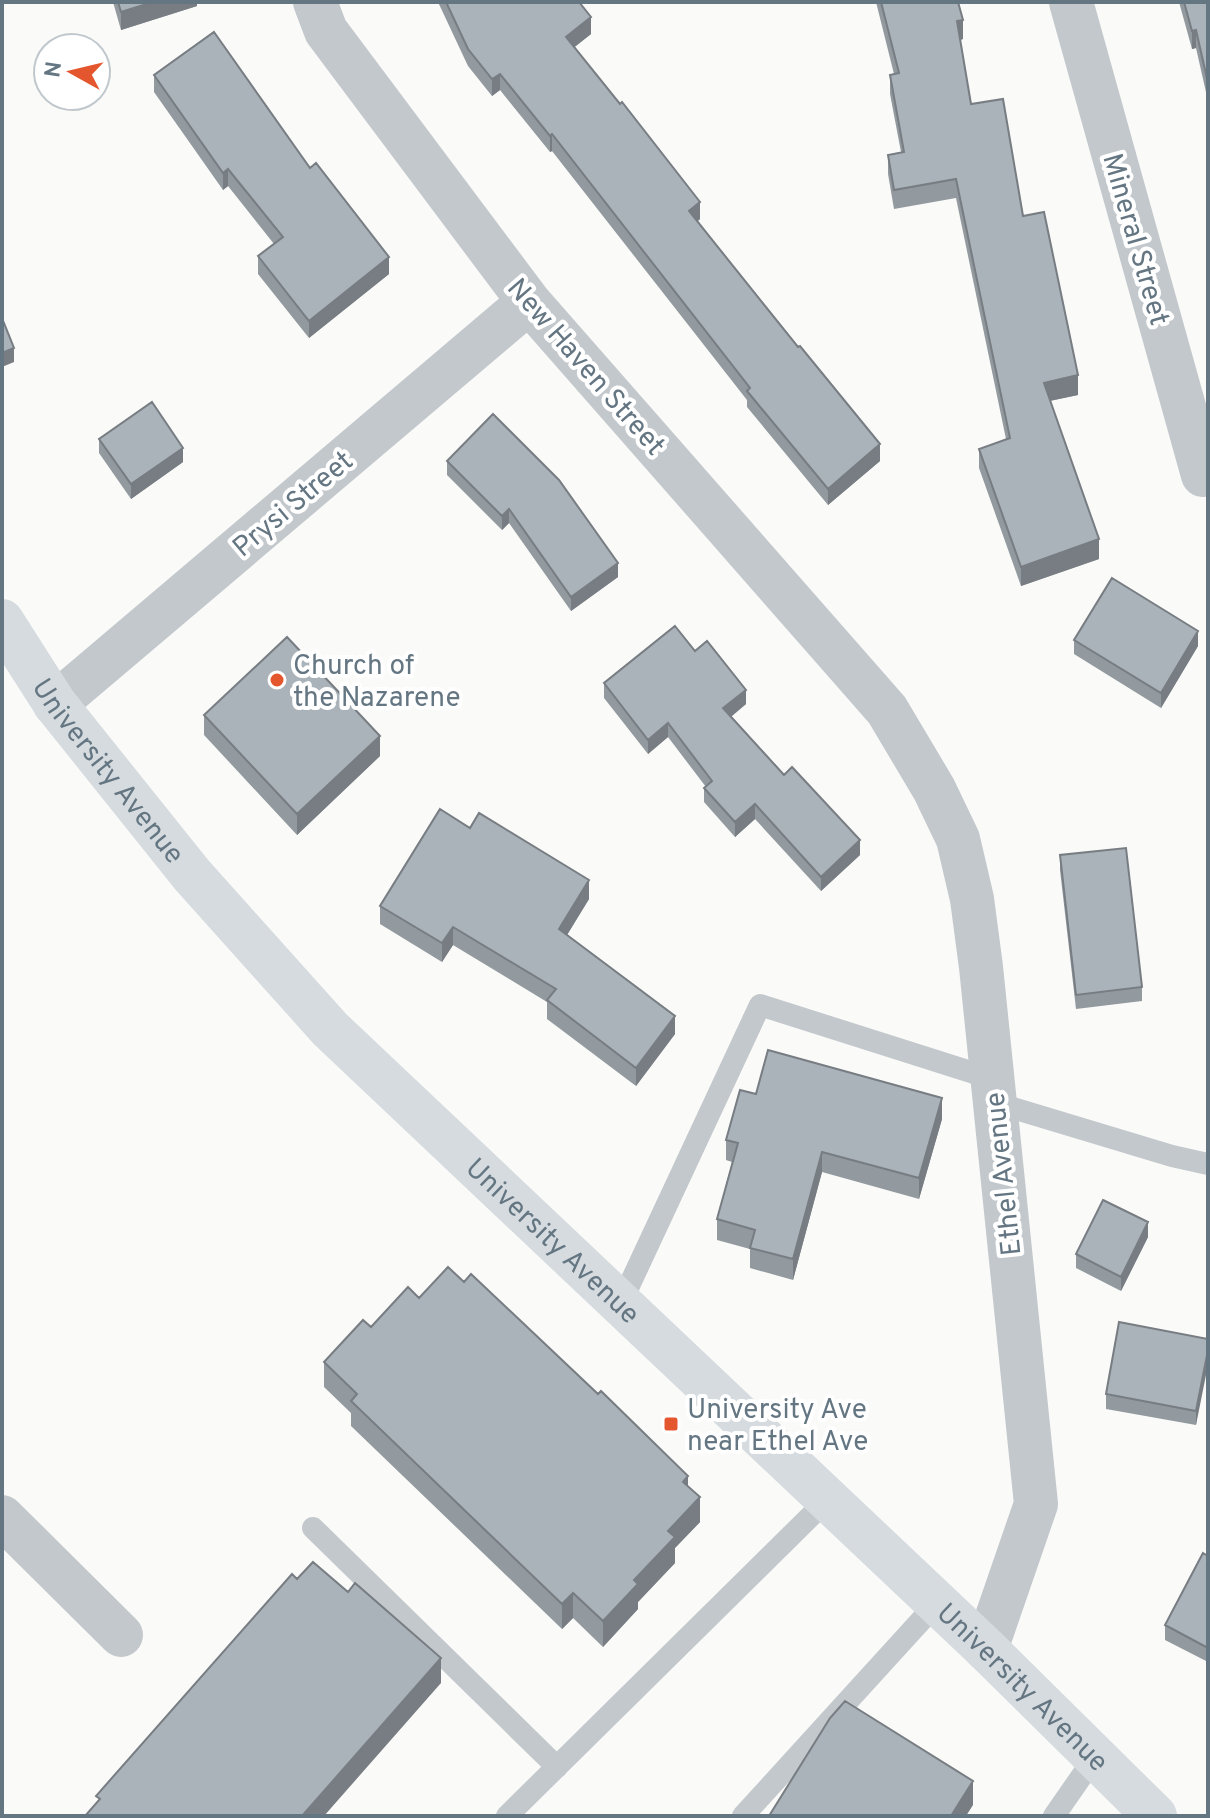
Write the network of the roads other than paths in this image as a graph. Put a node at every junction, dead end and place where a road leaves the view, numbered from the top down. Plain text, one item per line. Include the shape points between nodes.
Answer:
1 (315, 2) edge
2 (1071, 2) edge
3 (529, 302) junction
4 (1203, 475) dead end
5 (2, 621) edge
6 (55, 704) junction
7 (887, 710) joint
8 (994, 1091) junction
9 (1208, 1164) edge
10 (621, 1303) junction
11 (828, 1499) junction
12 (2, 1517) edge
13 (313, 1528) dead end
14 (937, 1603) junction
15 (121, 1635) dead end
16 (986, 1649) junction
17 (1095, 1757) junction
18 (557, 1767) junction
19 (507, 1816) edge
20 (743, 1816) edge
21 (1054, 1816) edge
22 (1155, 1816) edge

1 - 3 street, New Haven Street via 326,31
2 - 4 street, Mineral Street
3 - 6 street, Prysi Street
3 - 7 street, New Haven Street
5 - 6 main road, University Avenue
6 - 10 main road, University Avenue via 192,875 330,1029
7 - 8 street, Ethel Avenue via 958,839 972,899
8 - 9 lane via 1172,1156
8 - 10 lane via 760,1005
8 - 16 street, Ethel Avenue via 1036,1504
10 - 11 main road, University Avenue
11 - 14 main road, University Avenue
11 - 18 lane
12 - 15 street
13 - 18 lane
14 - 16 main road, University Avenue
14 - 20 lane
16 - 17 main road, University Avenue
17 - 21 lane
17 - 22 main road, University Avenue
18 - 19 lane

